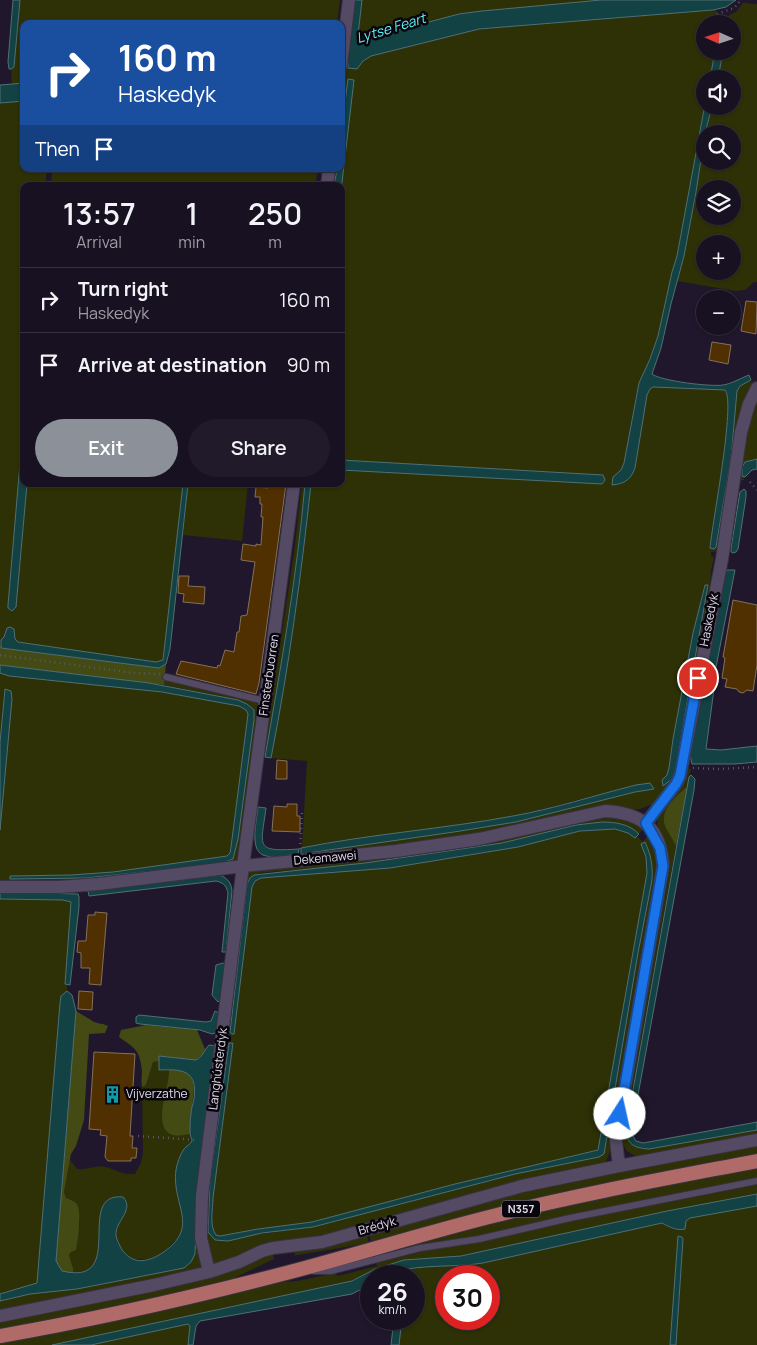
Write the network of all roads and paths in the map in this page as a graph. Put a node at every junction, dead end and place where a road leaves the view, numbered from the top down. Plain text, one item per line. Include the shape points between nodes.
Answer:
1 (349, 0) edge
2 (741, 0) edge
3 (717, 14) dead end
4 (345, 35) edge
5 (757, 388) edge
6 (750, 482) dead end
7 (294, 487) edge
8 (757, 490) edge
9 (0, 655) edge
10 (166, 677) joint
11 (265, 701) junction
12 (682, 767) junction
13 (757, 767) edge
14 (302, 812) dead end
15 (646, 823) junction
16 (300, 854) dead end
17 (243, 866) junction
18 (0, 886) edge
19 (138, 1136) dead end
20 (191, 1140) dead end
21 (757, 1140) edge
22 (757, 1161) edge
23 (619, 1166) junction
24 (757, 1181) edge
25 (209, 1272) junction
26 (289, 1272) junction
27 (0, 1316) edge
28 (0, 1336) edge

1 - 4 street
2 - 3 path via 734,8
5 - 12 street, Haskedyk via 741,432 722,559
6 - 8 path
7 - 11 street, Finsterbuorren
9 - 10 path
10 - 11 lane
11 - 17 street, Finsterbuorren
12 - 13 path
12 - 15 street, Haskedyk via 676,784
14 - 16 path
15 - 17 street, Dekemawei via 605,811 457,843
15 - 23 street via 660,848 663,866 617,1133
17 - 18 street, Dekemawei via 99,884
17 - 25 street, Langhústerdyk via 202,1196 201,1238
19 - 20 path
21 - 23 street, Brédyk
22 - 26 main road, Brédyk / N357 via 492,1216
23 - 25 street, Brédyk via 490,1194 322,1242 273,1248
24 - 26 lane, Brédyk via 479,1239 420,1248 331,1271
25 - 27 street, Brédyk
26 - 28 main road, Brédyk / N357 via 155,1305

